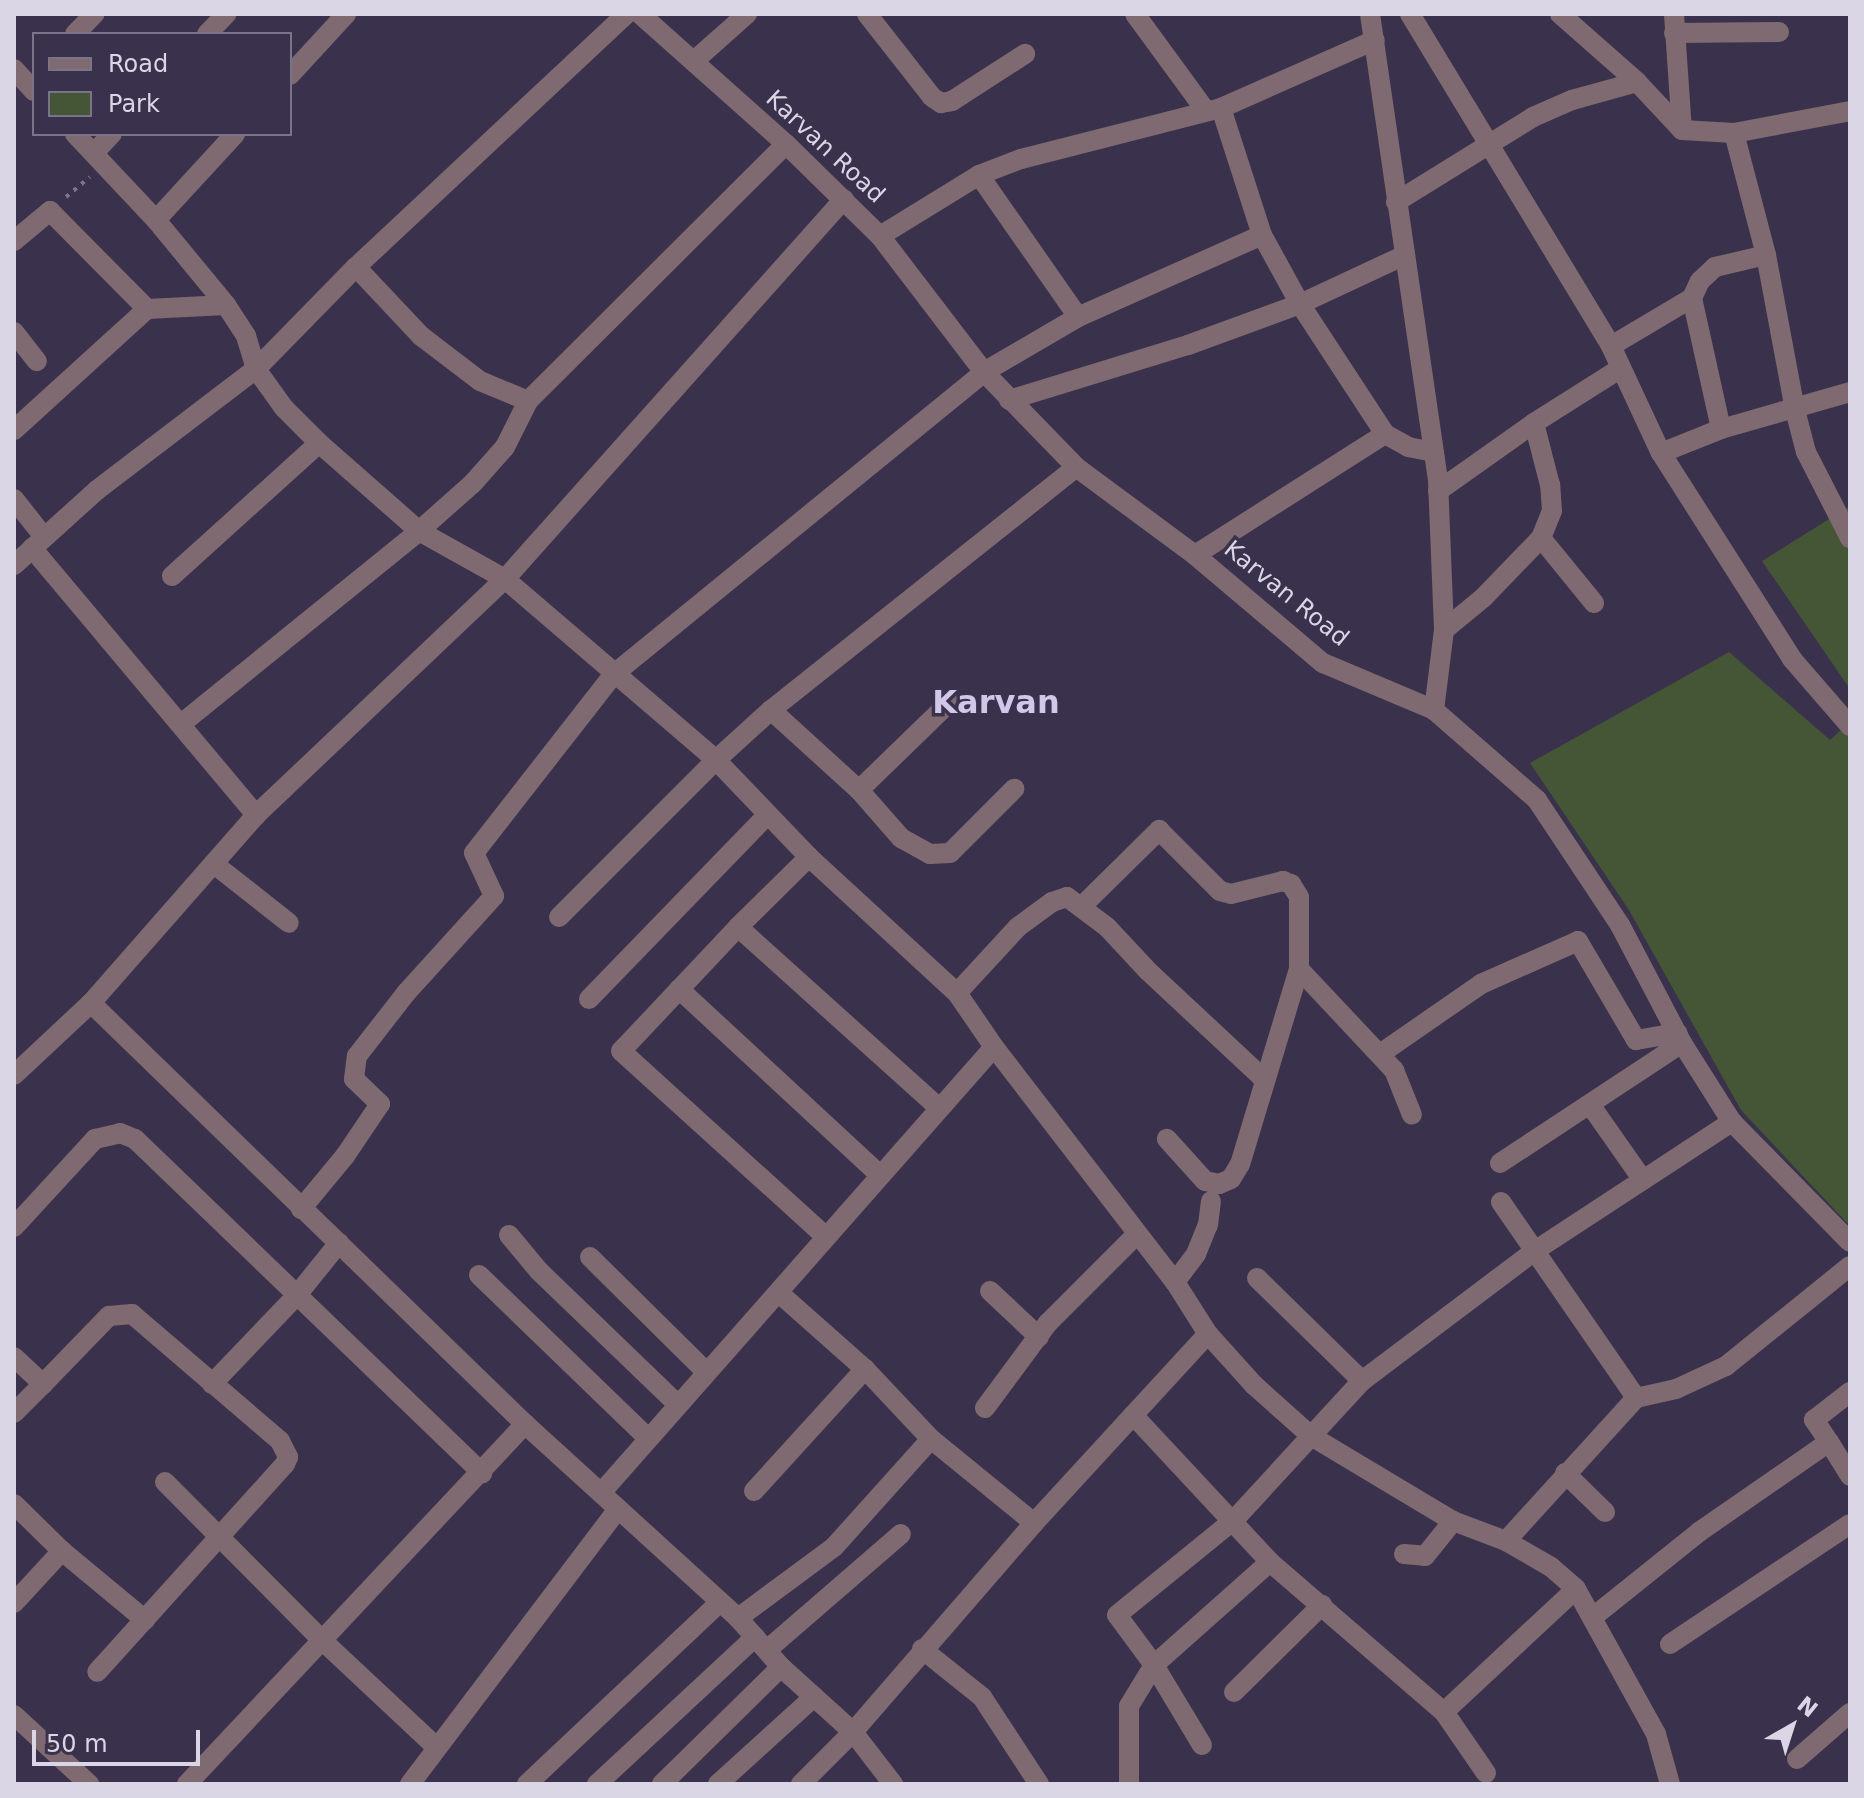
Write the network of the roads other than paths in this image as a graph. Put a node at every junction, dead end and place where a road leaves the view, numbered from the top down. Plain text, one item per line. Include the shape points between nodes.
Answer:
1 (94, 14) edge
2 (226, 14) edge
3 (346, 14) edge
4 (626, 14) edge
5 (640, 14) edge
6 (747, 14) edge
7 (867, 14) edge
8 (1135, 14) edge
9 (1370, 14) edge
10 (1410, 14) edge
11 (1560, 14) edge
12 (1674, 23) edge
13 (77, 32) edge
14 (209, 32) edge
15 (1779, 32) dead end
16 (1375, 40) junction
17 (1025, 54) dead end
18 (694, 61) junction
19 (292, 73) edge
20 (1637, 82) junction
21 (1214, 110) junction
22 (1850, 111) edge
23 (1682, 130) junction
24 (1734, 133) junction
25 (77, 136) edge
26 (111, 136) edge
27 (233, 136) edge
28 (1487, 143) junction
29 (786, 144) junction
30 (99, 159) junction
31 (979, 175) junction
32 (844, 199) junction
33 (1396, 202) junction
34 (156, 220) junction
35 (1262, 235) junction
36 (880, 236) junction
37 (14, 241) edge
38 (1405, 255) junction
39 (1766, 255) junction
40 (356, 267) junction
41 (1692, 298) junction
42 (1300, 304) junction
43 (226, 305) junction
44 (147, 309) junction
45 (1078, 317) junction
46 (14, 332) edge
47 (1611, 346) junction
48 (37, 361) dead end
49 (1621, 368) junction
50 (256, 369) junction
51 (984, 372) junction
52 (1850, 392) edge
53 (1009, 400) junction
54 (528, 401) junction
55 (1795, 410) junction
56 (1534, 423) junction
57 (1721, 429) junction
58 (14, 430) edge
59 (1385, 434) junction
60 (319, 443) junction
61 (1434, 452) junction
62 (1661, 453) junction
63 (1076, 467) junction
64 (1438, 491) junction
65 (14, 499) edge
66 (419, 531) junction
67 (1849, 533) edge
68 (1541, 538) junction
69 (38, 542) junction
70 (1195, 555) junction
71 (14, 565) edge
72 (172, 576) dead end
73 (505, 579) junction
74 (1594, 603) dead end
75 (1444, 630) junction
76 (614, 674) junction
77 (951, 701) dead end
78 (771, 710) junction
79 (1434, 710) junction
80 (181, 724) junction
81 (1850, 726) edge
82 (716, 760) junction
83 (1014, 789) dead end
84 (859, 790) junction
85 (256, 815) junction
86 (767, 815) junction
87 (809, 857) junction
88 (214, 864) junction
89 (1081, 907) junction
90 (559, 917) dead end
91 (289, 923) dead end
92 (738, 927) junction
93 (1299, 969) junction
94 (679, 989) junction
95 (957, 993) junction
96 (589, 999) dead end
97 (91, 1003) junction
98 (1679, 1038) junction
99 (994, 1047) junction
100 (1380, 1054) junction
101 (14, 1075) edge
102 (1264, 1079) junction
103 (1591, 1106) junction
104 (939, 1108) junction
105 (1412, 1115) dead end
106 (1732, 1122) junction
107 (1167, 1139) dead end
108 (1500, 1163) dead end
109 (880, 1175) junction
110 (1643, 1180) junction
111 (1211, 1201) dead end
112 (1501, 1202) dead end
113 (301, 1209) junction
114 (14, 1227) edge
115 (509, 1235) dead end
116 (1136, 1235) junction
117 (825, 1236) junction
118 (1850, 1242) edge
119 (339, 1243) junction
120 (1533, 1252) junction
121 (590, 1257) dead end
122 (1850, 1266) edge
123 (479, 1275) dead end
124 (1257, 1278) dead end
125 (1175, 1282) junction
126 (990, 1291) dead end
127 (779, 1293) junction
128 (297, 1295) junction
129 (1208, 1334) junction
130 (1039, 1337) junction
131 (14, 1357) edge
132 (865, 1369) junction
133 (705, 1371) junction
134 (1362, 1381) junction
135 (43, 1384) junction
136 (212, 1384) junction
137 (1850, 1392) edge
138 (1636, 1398) junction
139 (677, 1404) junction
140 (985, 1408) dead end
141 (14, 1413) edge
142 (1133, 1415) junction
143 (525, 1424) junction
144 (1311, 1436) junction
145 (648, 1438) junction
146 (931, 1439) junction
147 (1829, 1442) junction
148 (482, 1473) junction
149 (1565, 1473) junction
150 (1850, 1476) edge
151 (165, 1482) dead end
152 (754, 1491) dead end
153 (601, 1493) junction
154 (14, 1504) edge
155 (618, 1509) junction
156 (1605, 1512) dead end
157 (1234, 1520) junction
158 (1453, 1521) junction
159 (1034, 1523) junction
160 (1850, 1524) edge
161 (901, 1534) dead end
162 (221, 1536) junction
163 (1506, 1541) junction
164 (62, 1551) junction
165 (1404, 1554) dead end
166 (1270, 1562) junction
167 (1576, 1589) junction
168 (720, 1602) junction
169 (14, 1603) edge
170 (1322, 1605) junction
171 (1593, 1617) junction
172 (738, 1618) junction
173 (145, 1620) junction
174 (324, 1642) junction
175 (761, 1644) junction
176 (1670, 1644) dead end
177 (922, 1649) junction
178 (1154, 1665) junction
179 (781, 1667) junction
180 (97, 1672) dead end
181 (1234, 1692) dead end
182 (814, 1697) junction
183 (1444, 1712) junction
184 (1850, 1713) edge
185 (14, 1715) edge
186 (853, 1732) junction
187 (1202, 1745) dead end
188 (435, 1746) junction
189 (1797, 1759) dead end
190 (1486, 1773) dead end
191 (89, 1784) edge
192 (187, 1784) edge
193 (411, 1784) edge
194 (527, 1784) edge
195 (597, 1784) edge
196 (662, 1784) edge
197 (718, 1784) edge
198 (801, 1784) edge
199 (893, 1784) edge
200 (1039, 1784) edge
201 (1129, 1784) edge
202 (1670, 1784) edge

1 - 13 street
2 - 14 street
3 - 19 street
4 - 40 street
5 - 18 street, Karvan Road
6 - 18 street
7 - 17 street via 941,103
8 - 21 street
9 - 16 street
10 - 28 street
11 - 20 street
12 - 15 street
12 - 23 street
16 - 21 street
16 - 33 street
18 - 29 street, Karvan Road
20 - 23 street
20 - 28 street via 1572,100
21 - 31 street via 1021,159
21 - 35 street
22 - 24 street
23 - 24 street
24 - 39 street
25 - 30 street
26 - 30 street
27 - 34 street
28 - 33 street
28 - 47 street
29 - 32 street, Karvan Road
29 - 54 street
30 - 34 street
31 - 36 street
31 - 45 street
32 - 36 street, Karvan Road
32 - 73 street
33 - 38 street
34 - 43 street
35 - 42 street
35 - 45 street
36 - 51 street, Karvan Road
37 - 44 street via 50,211
38 - 42 street
38 - 61 street
39 - 41 street via 1715,267
39 - 55 street
40 - 50 street
40 - 54 street via 421,336 480,381
41 - 47 street
41 - 57 street
42 - 53 street
42 - 59 street
43 - 44 street
43 - 50 street via 246,336
44 - 58 street
45 - 51 street
46 - 48 street
47 - 49 street
49 - 56 street
49 - 62 street
50 - 60 street
50 - 69 street via 97,490
51 - 53 street, Karvan Road
51 - 76 street
52 - 55 street
53 - 63 street, Karvan Road
54 - 66 street via 497,458
55 - 57 street
55 - 67 street via 1806,452
56 - 64 street
56 - 68 street via 1552,511
57 - 62 street
59 - 61 street via 1408,447
59 - 70 street
60 - 66 street
60 - 72 street
61 - 64 street
62 - 81 street via 1792,659
63 - 70 street, Karvan Road
63 - 78 street
64 - 75 street
65 - 69 street
66 - 73 street
66 - 80 street
68 - 74 street
68 - 75 street
69 - 71 street
69 - 80 street
70 - 79 street, Karvan Road via 1323,663
73 - 76 street
73 - 85 street
75 - 79 street
76 - 82 street
76 - 113 street via 474,853 494,896 357,1056 354,1079 380,1104
77 - 84 street
78 - 82 street
78 - 84 street
79 - 98 street, Karvan Road via 1537,800 1620,925
80 - 85 street
82 - 86 street
82 - 90 street
83 - 84 street via 950,853 930,854 901,838
85 - 88 street
86 - 87 street
86 - 96 street
87 - 92 street
87 - 95 street
88 - 91 street
88 - 97 street
89 - 93 street via 1159,830 1220,891 1231,894 1274,881 1291,884 1299,897
89 - 95 street via 1067,897 1052,902 1018,927
89 - 102 street
92 - 94 street
92 - 104 street
93 - 100 street
93 - 102 street
94 - 109 street
94 - 117 street via 621,1051
95 - 99 street
97 - 101 street
97 - 113 street
98 - 100 street via 1636,1040 1578,941 1481,984
98 - 103 street
98 - 106 street, Karvan Road
99 - 104 street
99 - 116 street
100 - 105 street via 1394,1070
102 - 107 street via 1231,1179 1219,1184 1205,1181
103 - 108 street
103 - 110 street
104 - 109 street
106 - 110 street
106 - 118 street, Karvan Road
109 - 117 street
110 - 120 street
111 - 125 street via 1196,1254
112 - 120 street
113 - 119 street
114 - 128 street via 95,1139 120,1133 135,1139
115 - 139 street via 539,1271
116 - 125 street
116 - 130 street
117 - 127 street
119 - 128 street
119 - 143 street
120 - 134 street
120 - 138 street
121 - 133 street
122 - 138 street via 1726,1366 1676,1389
123 - 145 street
124 - 134 street
125 - 129 street
126 - 130 street
127 - 132 street
127 - 133 street
128 - 136 street
128 - 148 street
129 - 142 street
129 - 144 street
130 - 140 street
131 - 135 street
132 - 146 street
132 - 152 street
133 - 139 street
134 - 144 street
135 - 136 street via 109,1316 119,1313 143,1321
135 - 141 street
136 - 162 street via 280,1441 288,1457
137 - 147 street via 1814,1420
138 - 149 street
139 - 145 street
142 - 157 street
142 - 159 street
143 - 148 street
143 - 153 street
144 - 157 street
144 - 158 street
145 - 153 street
146 - 159 street
146 - 172 street via 834,1547
147 - 150 street
147 - 171 street via 1699,1532
148 - 174 street
149 - 156 street
149 - 163 street
151 - 162 street
153 - 155 street
154 - 164 street
155 - 168 street
155 - 188 street
157 - 166 street
157 - 178 street via 1117,1615
158 - 163 street
158 - 165 street via 1425,1556
159 - 177 street
160 - 176 street
161 - 175 street
162 - 173 street
162 - 174 street
163 - 167 street via 1551,1567
164 - 169 street
164 - 173 street
166 - 170 street
166 - 178 street
167 - 171 street
167 - 183 street
168 - 172 street
168 - 194 street
170 - 181 street
170 - 183 street
171 - 202 street via 1656,1734
172 - 175 street
173 - 180 street
174 - 188 street
174 - 192 street
175 - 179 street
175 - 195 street
177 - 186 street
177 - 200 street via 982,1697
178 - 187 street
178 - 201 street via 1129,1706
179 - 182 street
179 - 196 street
182 - 186 street
182 - 197 street
183 - 190 street
184 - 189 street
185 - 191 street
186 - 198 street
186 - 199 street
188 - 193 street

